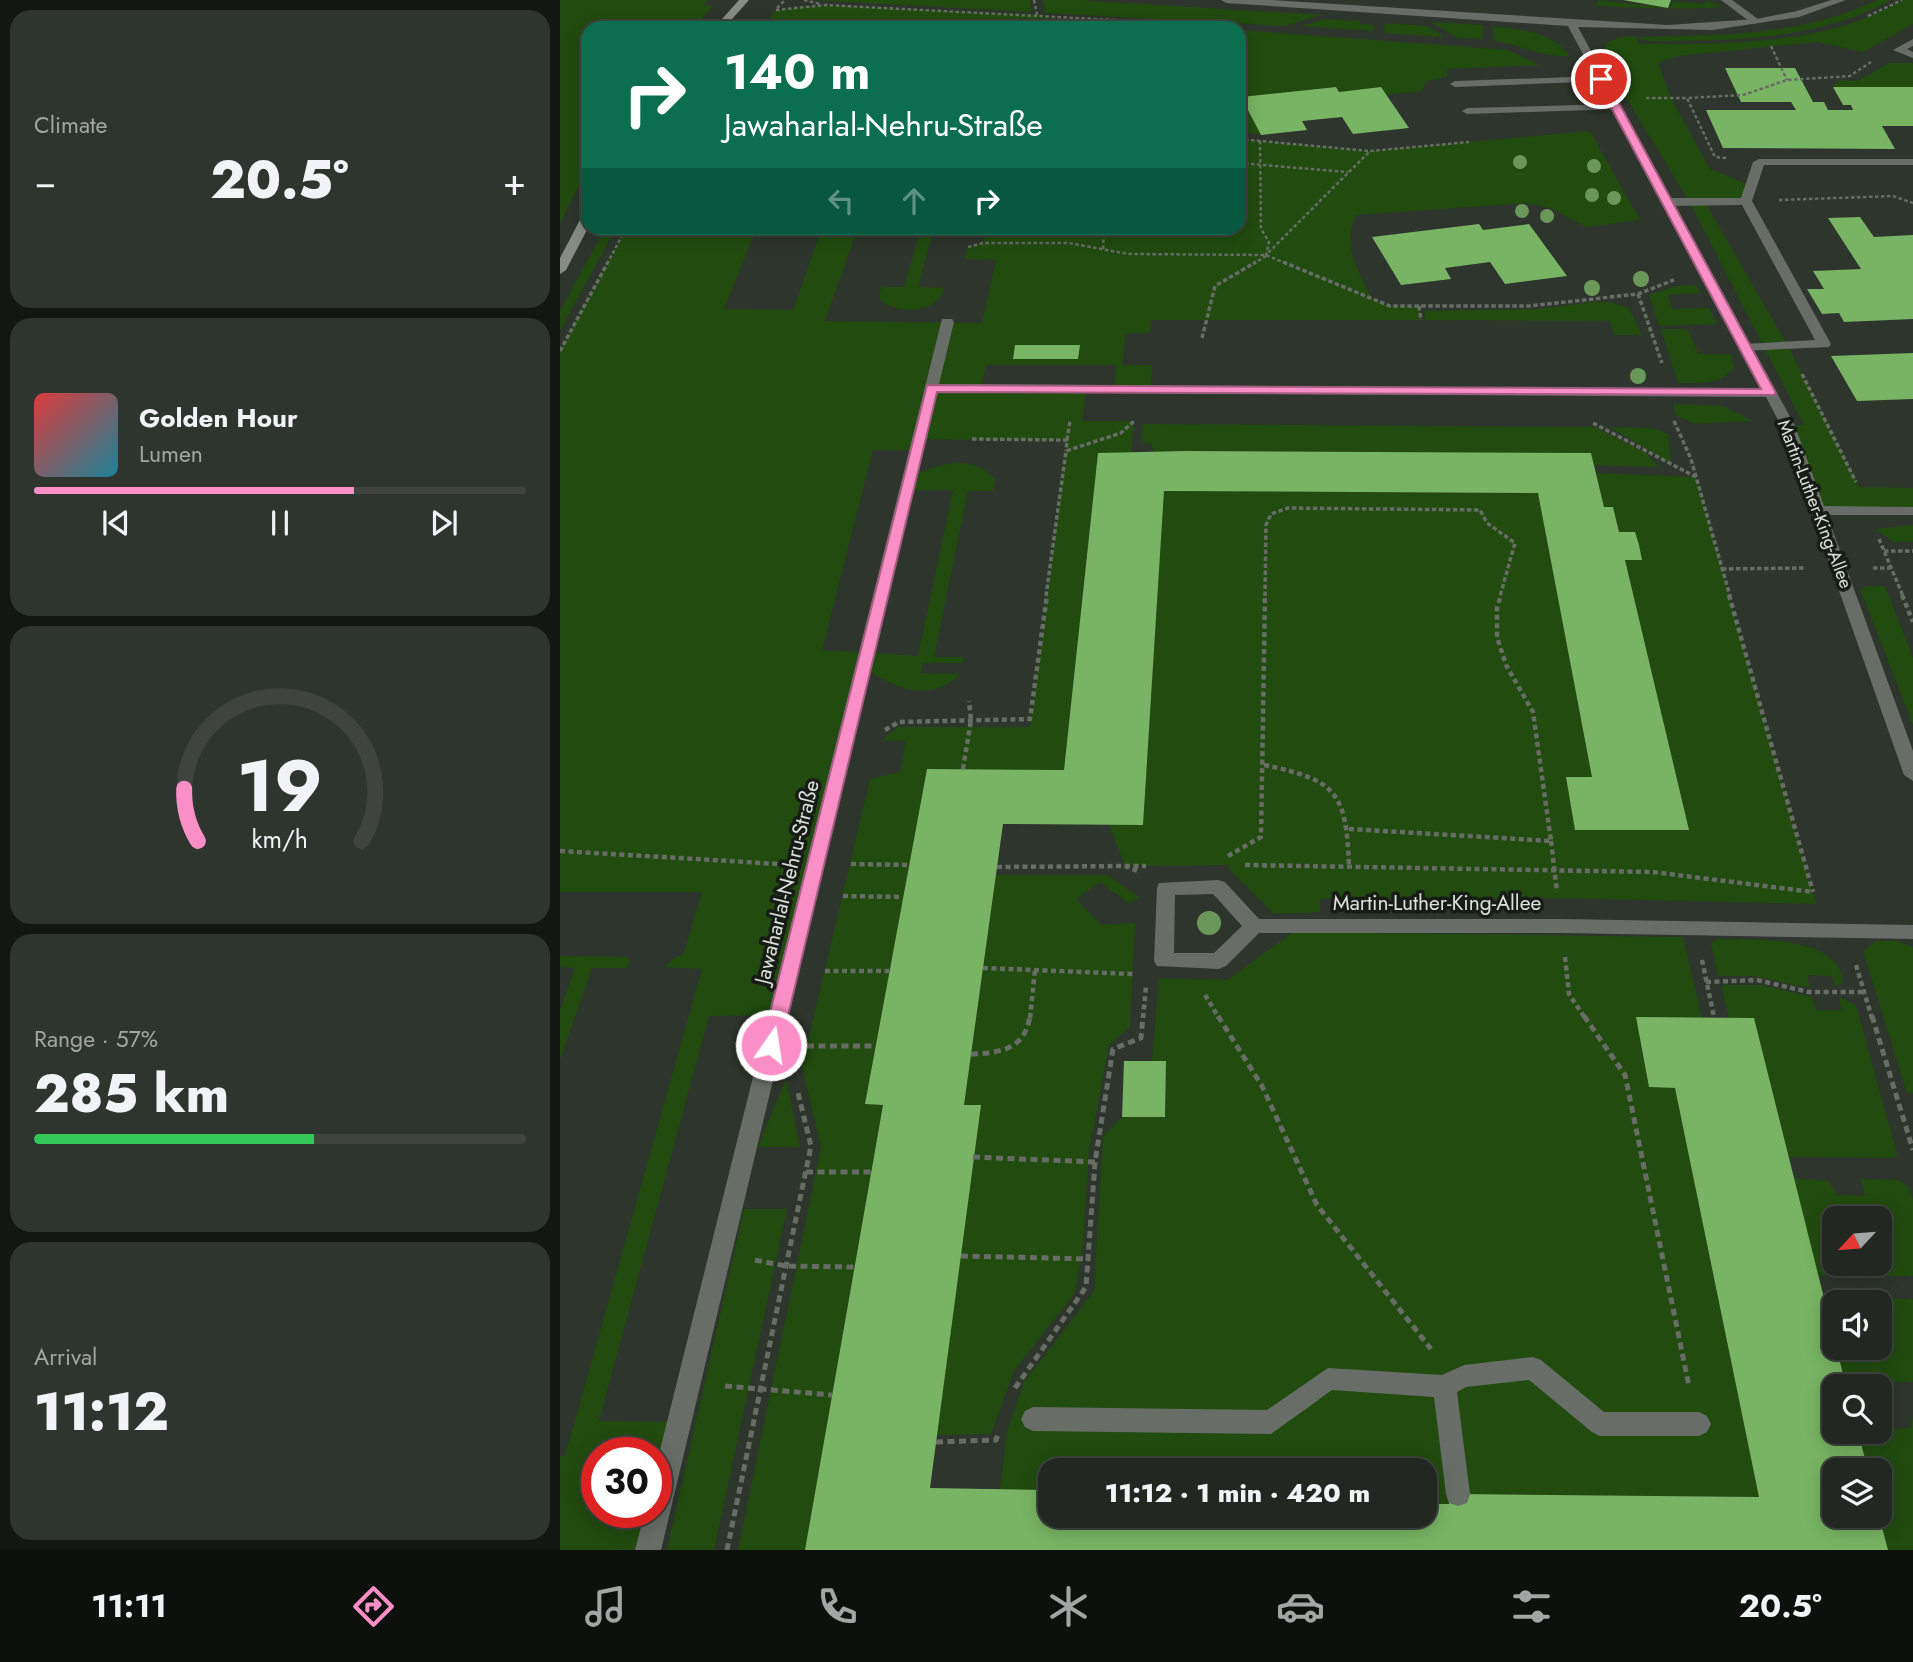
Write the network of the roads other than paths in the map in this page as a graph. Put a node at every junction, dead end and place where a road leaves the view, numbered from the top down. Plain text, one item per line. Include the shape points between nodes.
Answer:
1 (744, 0) edge
2 (1226, 0) edge
3 (1234, 0) edge
4 (1726, 0) edge
5 (1841, 0) edge
6 (725, 21) edge
7 (1757, 22) junction
8 (1570, 23) junction
9 (1913, 42) edge
10 (1913, 55) edge
11 (1601, 79) junction
12 (1455, 84) dead end
13 (1616, 107) junction
14 (1467, 111) dead end
15 (1913, 162) edge
16 (1746, 201) junction
17 (1667, 202) junction
18 (581, 230) edge
19 (560, 270) edge
20 (947, 322) dead end
21 (1745, 348) junction
22 (931, 388) junction
23 (1769, 393) junction
24 (1818, 510) junction
25 (1913, 511) edge
26 (1913, 775) edge
27 (1254, 926) junction
28 (1913, 932) edge
29 (1454, 1381) junction
30 (1033, 1419) dead end
31 (1699, 1424) dead end
32 (1458, 1494) dead end
33 (648, 1550) edge

1 - 6 street
2 - 3 street
3 - 8 street
4 - 7 street
5 - 7 street
7 - 8 street via 1698,27
8 - 11 street, Martin-Luther-King-Allee
9 - 10 street via 1898,50
11 - 12 street
11 - 13 street, Martin-Luther-King-Allee
13 - 14 street
13 - 17 street, Martin-Luther-King-Allee
15 - 16 street via 1759,162
16 - 17 street
16 - 21 street via 1824,344
17 - 21 street, Martin-Luther-King-Allee
18 - 19 street
20 - 22 street, Jawaharlal-Nehru-Straße
21 - 23 street, Martin-Luther-King-Allee
22 - 23 street
22 - 33 street, Jawaharlal-Nehru-Straße
23 - 24 street, Martin-Luther-King-Allee via 1788,425
24 - 25 street
24 - 26 street, Martin-Luther-King-Allee
27 - 27 street via 1218,887 1166,888 1164,961 1219,961
27 - 28 street, Martin-Luther-King-Allee
29 - 30 street via 1328,1378 1272,1422
29 - 31 street via 1533,1368 1600,1424
29 - 32 street

